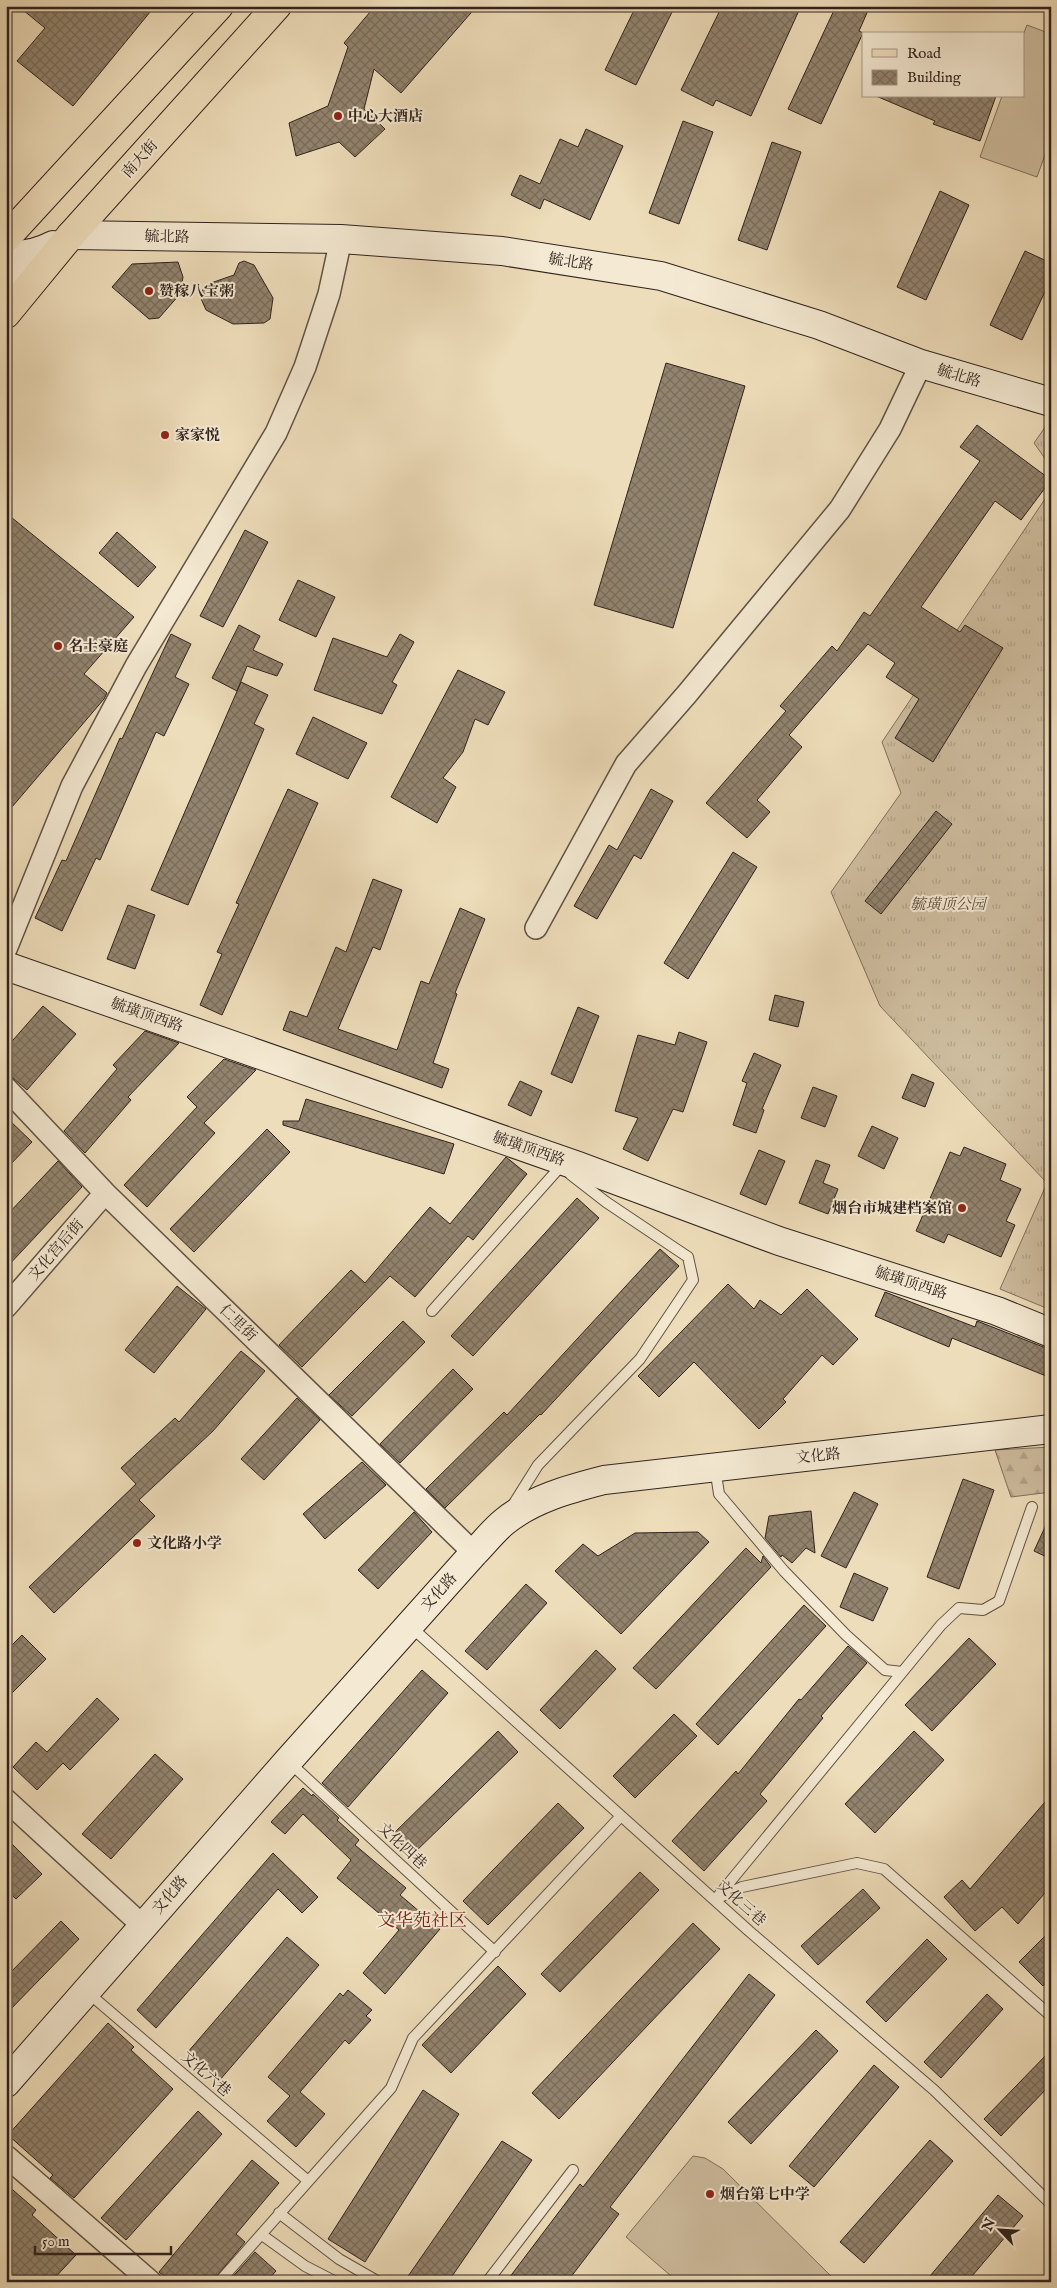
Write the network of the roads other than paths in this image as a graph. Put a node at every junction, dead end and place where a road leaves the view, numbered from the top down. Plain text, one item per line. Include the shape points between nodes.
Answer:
1 (218, 6) edge
2 (277, 6) edge
3 (72, 235) junction
4 (6, 238) edge
5 (340, 239) junction
6 (6, 254) edge
7 (6, 284) edge
8 (6, 314) edge
9 (921, 364) junction
10 (1051, 402) edge
11 (536, 928) dead end
12 (6, 949) edge
13 (6, 966) edge
14 (6, 1088) edge
15 (523, 1146) junction
16 (561, 1166) junction
17 (105, 1193) junction
18 (6, 1307) edge
19 (432, 1311) dead end
20 (1051, 1333) edge
21 (1051, 1429) edge
22 (715, 1466) junction
23 (1032, 1507) dead end
24 (504, 1522) junction
25 (474, 1553) junction
26 (410, 1625) junction
27 (902, 1672) junction
28 (288, 1761) junction
29 (6, 1800) edge
30 (621, 1816) junction
31 (715, 1900) junction
32 (143, 1926) junction
33 (495, 1952) junction
34 (86, 1991) junction
35 (1051, 2016) edge
36 (6, 2083) edge
37 (6, 2156) edge
38 (573, 2170) dead end
39 (307, 2180) junction
40 (1051, 2204) edge
41 (279, 2213) junction
42 (262, 2235) junction
43 (151, 2282) edge
44 (219, 2282) edge
45 (336, 2282) edge
46 (378, 2282) edge
47 (487, 2282) edge

1 - 4 main road
2 - 3 main road, 南大街
3 - 5 street, 毓北路
3 - 6 street via 42,252 18,256
3 - 7 street via 23,277
3 - 8 main road, 南大街
5 - 9 street, 毓北路 via 502,251 661,276 819,325
5 - 12 street via 329,294 306,367 276,433 136,666 72,786
9 - 10 street, 毓北路
9 - 11 street via 890,429 840,509 626,764
13 - 15 street, 毓璜顶西路
14 - 17 street, 仁里街
15 - 16 lane
15 - 20 street, 毓璜顶西路 via 779,1241 997,1311
16 - 19 lane
16 - 24 lane via 606,1202 688,1257 693,1280 640,1360 538,1465
17 - 18 street, 文化宫后街
17 - 25 street, 仁里街
21 - 22 street, 文化路
22 - 24 street, 文化路 via 587,1484 549,1497
22 - 27 lane via 719,1494 784,1571 885,1670
23 - 27 lane via 999,1601 983,1610 959,1608
24 - 25 street, 文化路
25 - 26 street, 文化路
26 - 28 street, 文化路
26 - 30 lane, 文化三巷
27 - 31 lane
28 - 32 street, 文化路
28 - 33 lane, 文化四巷
29 - 32 street
30 - 31 lane, 文化三巷
30 - 33 lane
31 - 35 lane via 742,1887 857,1863 884,1869
31 - 40 lane, 文化三巷 via 934,2090
32 - 34 street, 文化路
33 - 39 lane via 413,2038 391,2088
34 - 36 street, 文化路
34 - 39 lane, 文化六巷
37 - 43 street
38 - 47 lane
39 - 41 lane
41 - 42 lane
41 - 46 lane via 339,2258
42 - 44 lane
42 - 45 lane via 305,2266

